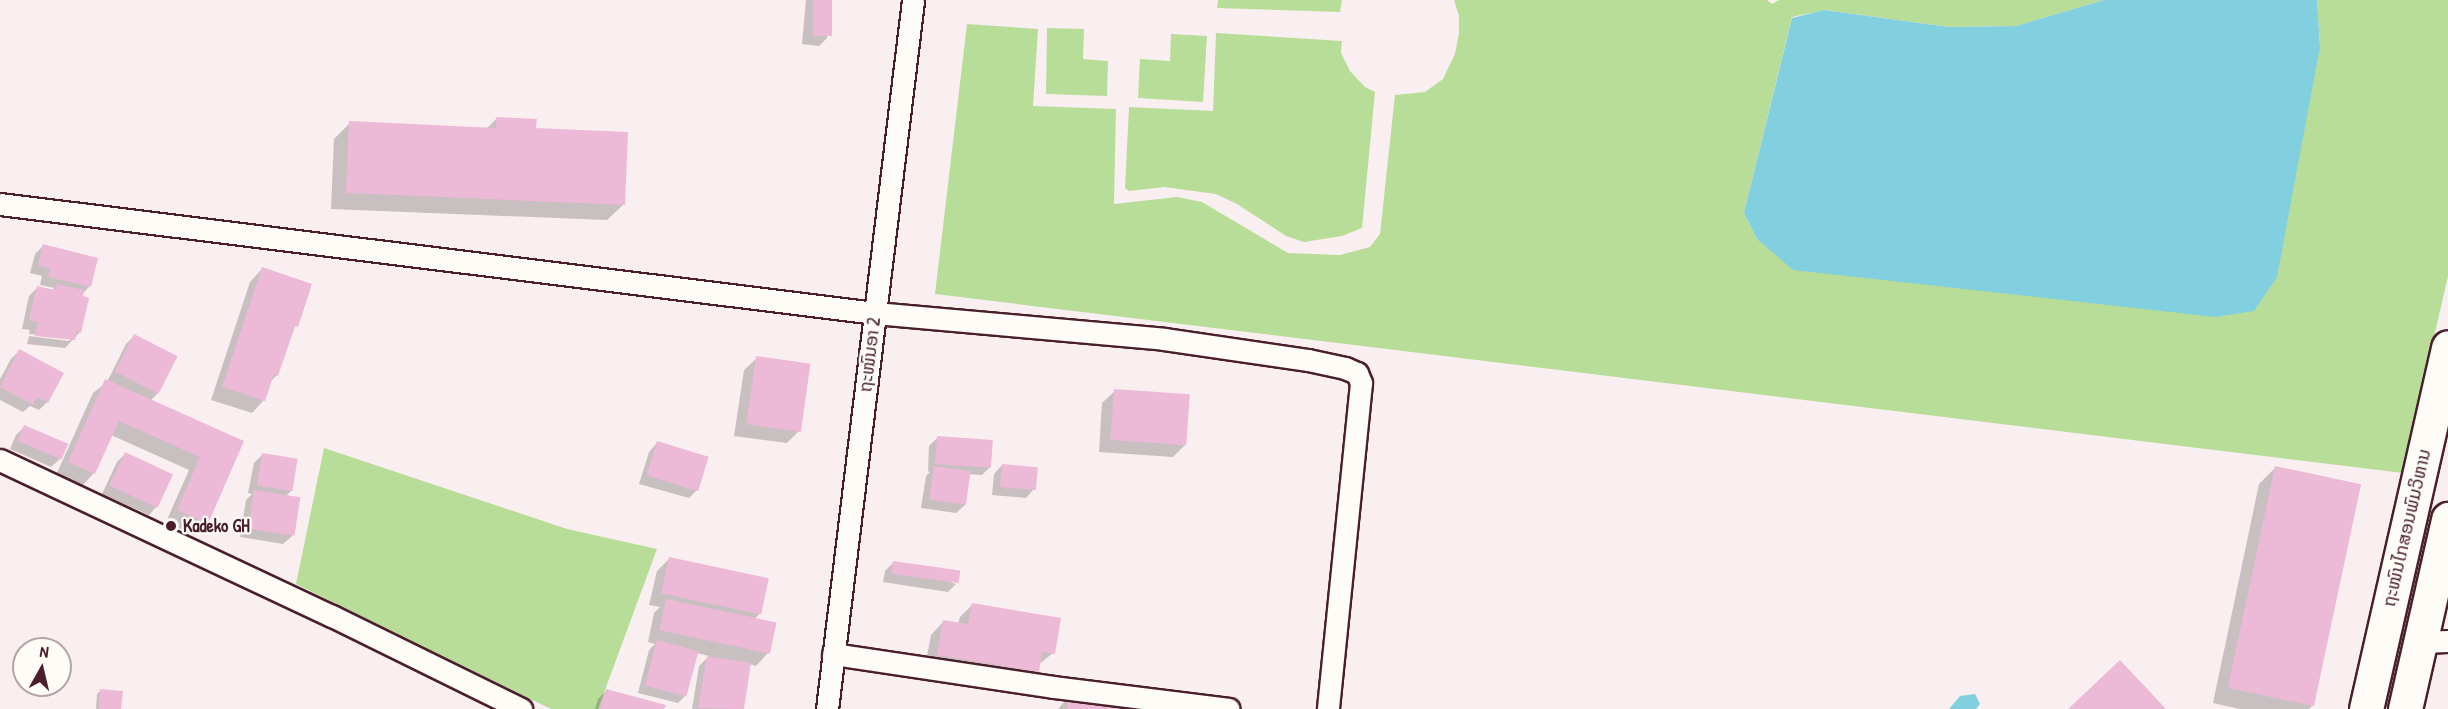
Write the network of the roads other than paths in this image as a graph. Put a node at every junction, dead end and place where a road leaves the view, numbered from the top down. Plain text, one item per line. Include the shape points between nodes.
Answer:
1 (913, 0) edge
2 (0, 204) edge
3 (875, 313) junction
4 (2448, 347) edge
5 (0, 460) edge
6 (2448, 519) edge
7 (2434, 641) edge
8 (833, 654) junction
9 (521, 709) edge
10 (827, 709) edge
11 (1230, 709) edge
12 (1328, 709) edge
13 (2366, 709) edge
14 (2405, 709) edge

1 - 3 street, ຖະໜົນອາ 2
2 - 3 street
3 - 8 street, ຖະໜົນອາ 2
3 - 12 street via 1164,339 1308,360 1357,373 1361,383
4 - 13 highway, ຖະໜົນໄກສອນພົມວິຫານ
5 - 9 street
6 - 7 highway
7 - 14 highway
8 - 10 street, ຖະໜົນອາ 2
8 - 11 street

